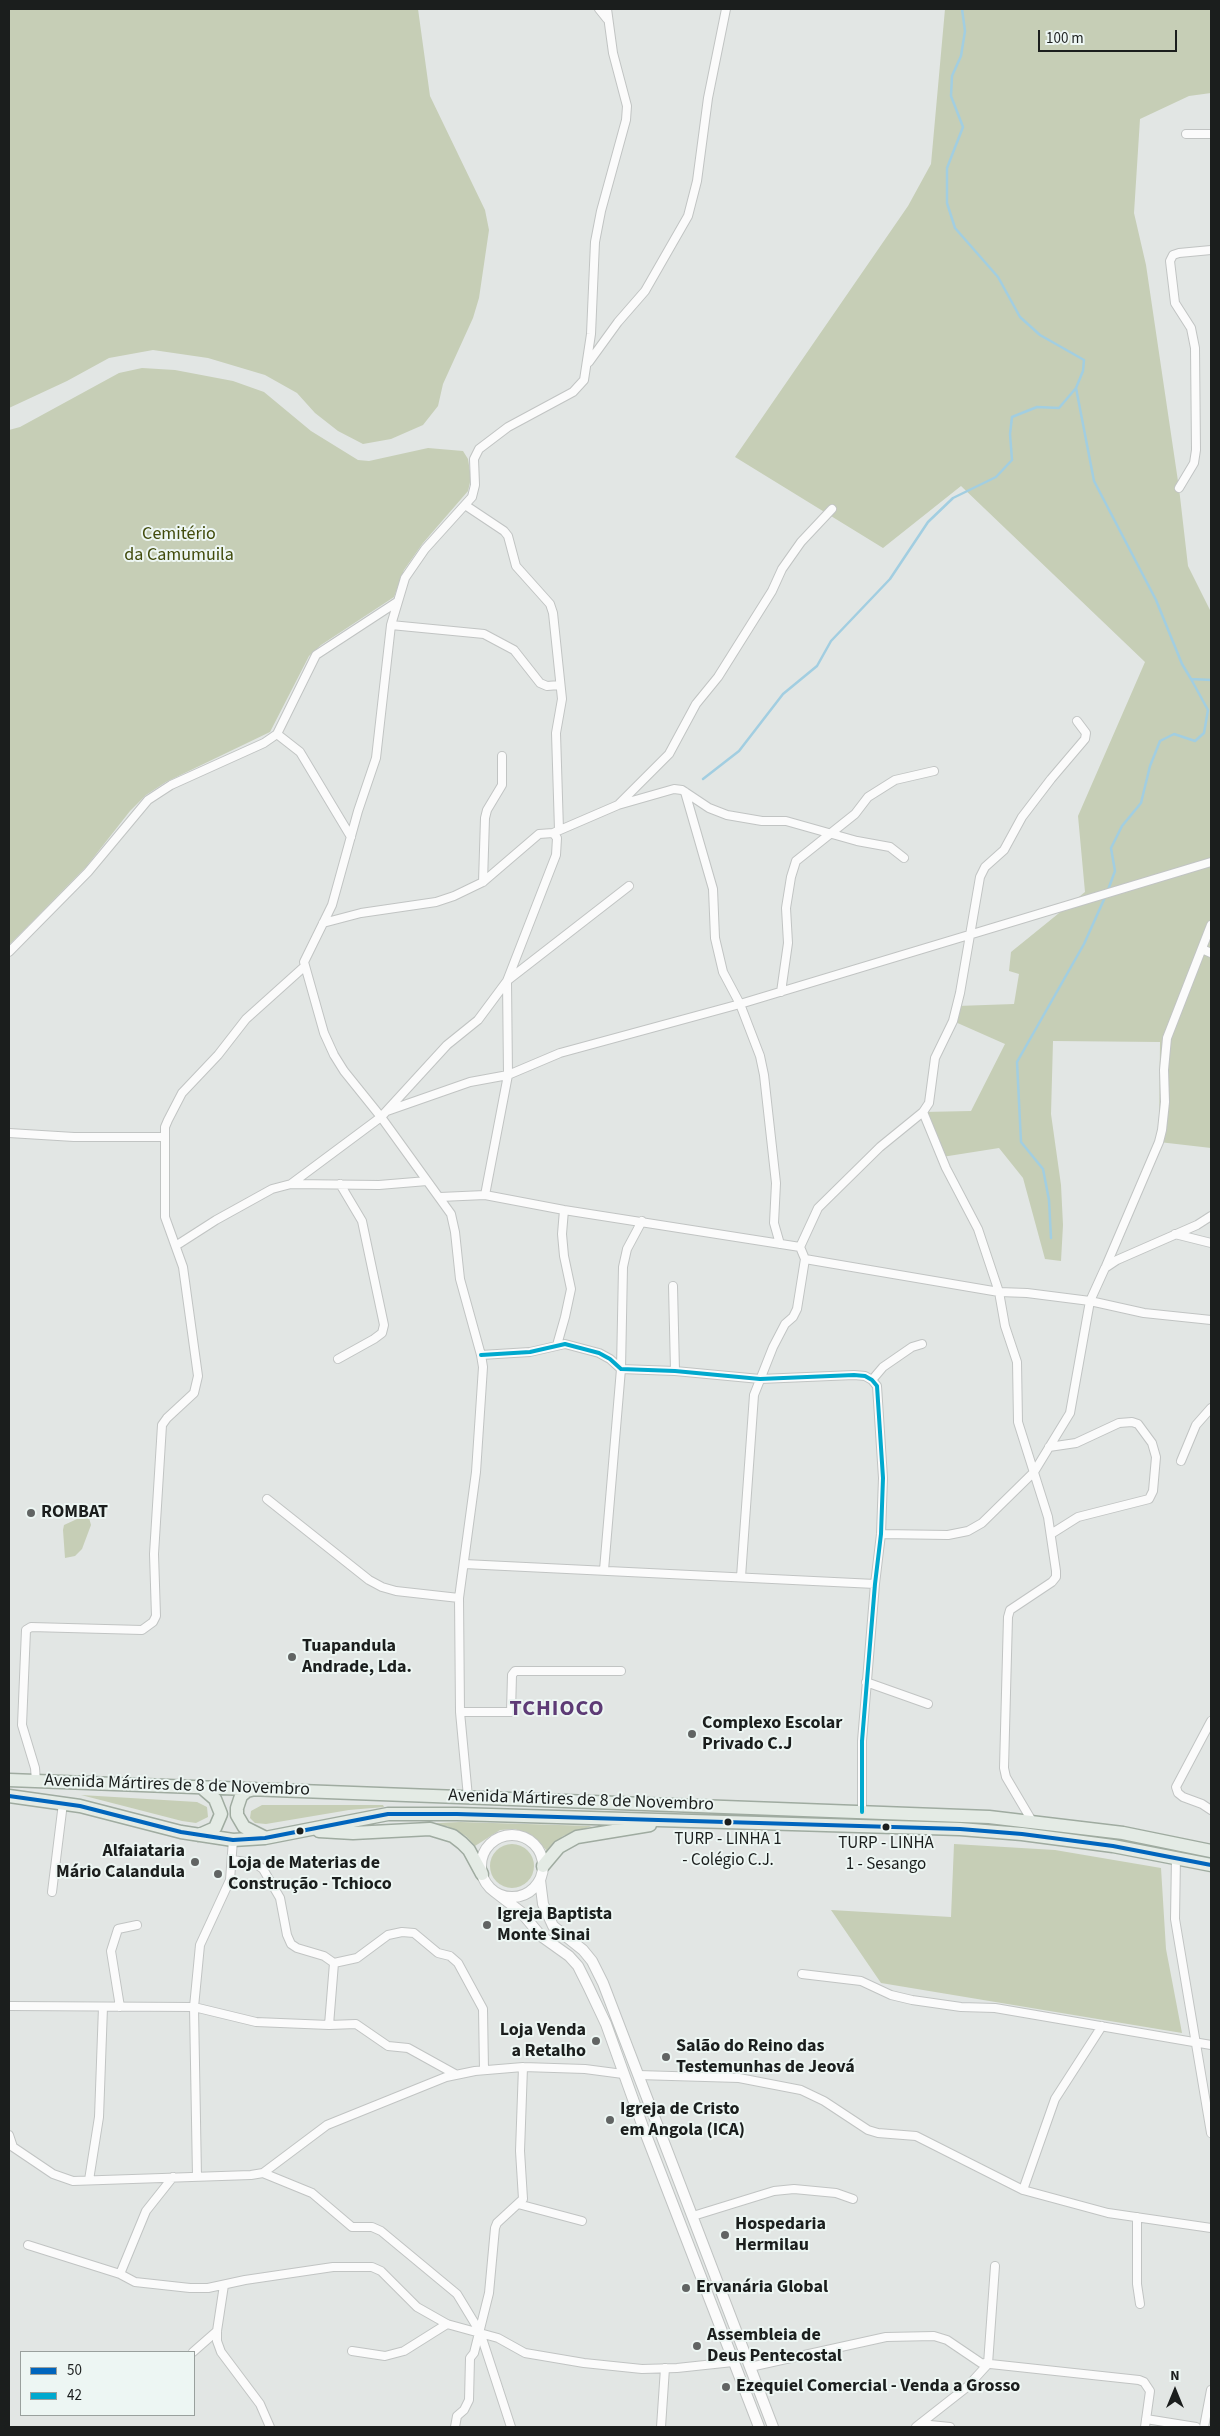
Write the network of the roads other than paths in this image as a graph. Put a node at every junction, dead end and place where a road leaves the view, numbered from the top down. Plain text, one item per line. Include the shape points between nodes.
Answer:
1 (599, 9) edge
2 (607, 9) edge
3 (726, 9) edge
4 (609, 20) junction
5 (1186, 134) dead end
6 (1211, 134) edge
7 (1211, 250) edge
8 (588, 363) junction
9 (1180, 488) dead end
10 (466, 505) junction
11 (832, 509) dead end
12 (396, 602) junction
13 (391, 625) junction
14 (560, 685) junction
15 (1077, 721) dead end
16 (277, 734) junction
17 (502, 756) dead end
18 (934, 771) dead end
19 (685, 792) junction
20 (618, 805) junction
21 (556, 831) junction
22 (832, 834) junction
23 (351, 837) junction
24 (904, 858) dead end
25 (1211, 862) edge
26 (482, 882) junction
27 (629, 886) dead end
28 (323, 923) junction
29 (1211, 925) edge
30 (968, 936) junction
31 (1202, 949) junction
32 (9, 952) edge
33 (1211, 953) edge
34 (305, 966) junction
35 (507, 981) junction
36 (781, 992) junction
37 (740, 1004) junction
38 (508, 1075) junction
39 (923, 1112) junction
40 (384, 1114) junction
41 (9, 1133) edge
42 (165, 1137) junction
43 (427, 1180) junction
44 (291, 1184) junction
45 (340, 1184) junction
46 (485, 1195) junction
47 (440, 1197) junction
48 (564, 1210) junction
49 (1211, 1216) edge
50 (642, 1221) junction
51 (1175, 1234) junction
52 (780, 1244) junction
53 (1211, 1244) edge
54 (177, 1246) junction
55 (800, 1247) junction
56 (805, 1260) junction
57 (1105, 1268) junction
58 (673, 1286) dead end
59 (1000, 1292) junction
60 (1090, 1301) junction
61 (1211, 1320) edge
62 (922, 1344) dead end
63 (557, 1345) junction
64 (481, 1355) junction
65 (338, 1358) dead end
66 (621, 1370) junction
67 (674, 1371) junction
68 (760, 1380) junction
69 (872, 1380) junction
70 (1211, 1408) edge
71 (1049, 1447) junction
72 (1181, 1461) dead end
73 (1034, 1472) junction
74 (267, 1499) dead end
75 (881, 1534) junction
76 (1050, 1534) junction
77 (464, 1564) junction
78 (604, 1570) junction
79 (741, 1577) junction
80 (875, 1584) junction
81 (459, 1598) junction
82 (621, 1671) dead end
83 (866, 1682) junction
84 (928, 1704) dead end
85 (460, 1712) junction
86 (1211, 1721) edge
87 (9, 1780) edge
88 (36, 1781) junction
89 (201, 1787) junction
90 (255, 1789) junction
91 (9, 1796) edge
92 (468, 1797) junction
93 (62, 1803) junction
94 (1211, 1810) edge
95 (862, 1812) junction
96 (682, 1820) junction
97 (1032, 1821) junction
98 (306, 1830) junction
99 (199, 1835) junction
100 (265, 1838) junction
101 (233, 1840) junction
102 (1211, 1852) edge
103 (1176, 1857) junction
104 (233, 1860) junction
105 (1211, 1865) edge
106 (543, 1866) junction
107 (482, 1874) junction
108 (540, 1880) junction
109 (52, 1892) dead end
110 (495, 1892) junction
111 (137, 1925) dead end
112 (334, 1963) junction
113 (802, 1974) dead end
114 (9, 2006) edge
115 (103, 2006) junction
116 (120, 2007) junction
117 (194, 2007) junction
118 (329, 2025) junction
119 (1102, 2026) junction
120 (1194, 2042) junction
121 (1211, 2045) edge
122 (523, 2067) junction
123 (484, 2070) junction
124 (456, 2074) junction
125 (623, 2074) junction
126 (638, 2075) junction
127 (1211, 2134) edge
128 (9, 2135) edge
129 (11, 2150) edge
130 (263, 2172) junction
131 (197, 2177) junction
132 (173, 2178) junction
133 (89, 2180) junction
134 (1023, 2190) junction
135 (853, 2199) dead end
136 (518, 2204) junction
137 (693, 2216) junction
138 (1137, 2218) junction
139 (582, 2221) dead end
140 (1211, 2228) edge
141 (28, 2245) dead end
142 (996, 2266) dead end
143 (120, 2274) junction
144 (224, 2285) junction
145 (1140, 2304) dead end
146 (447, 2324) junction
147 (217, 2331) junction
148 (480, 2332) junction
149 (195, 2351) edge
150 (352, 2351) dead end
151 (733, 2362) junction
152 (988, 2364) junction
153 (750, 2367) junction
154 (665, 2368) junction
155 (1211, 2390) edge
156 (1146, 2423) edge
157 (918, 2426) edge
158 (270, 2427) edge
159 (454, 2427) edge
160 (511, 2427) edge
161 (661, 2427) edge
162 (759, 2427) edge
163 (773, 2427) edge
164 (950, 2427) edge
165 (1196, 2427) edge
166 (1204, 2427) edge

1 - 4 street
2 - 4 street
3 - 8 street via 708,98 697,181 688,216 645,291
4 - 8 street via 613,53 627,106 595,242
5 - 6 street
7 - 9 street via 1180,253 1173,255 1170,261 1174,303 1191,328 1195,348 1196,450 1194,463
8 - 10 street via 584,380 573,392 508,427 479,449 474,459 475,485
10 - 12 street via 425,549 405,578
10 - 14 street via 504,531 516,566 550,604
11 - 20 street via 782,568 772,591 718,677 696,704 669,754
12 - 13 street
12 - 16 street via 316,655
13 - 14 street via 484,634 514,650 540,683
13 - 23 street via 379,741
14 - 21 street via 561,711 556,733
15 - 30 street via 1086,733 1085,739 1022,817 1004,850 985,867
16 - 23 street via 300,752
16 - 32 street via 171,785 148,800 88,872
17 - 26 street via 502,785 485,818
18 - 22 street via 895,780 868,797 855,814
19 - 20 street via 674,789
19 - 22 street via 709,808 727,815 786,821
19 - 37 street via 713,889 715,938 723,972
20 - 21 street
21 - 26 street via 539,834
21 - 35 street via 556,855
22 - 24 street via 890,847
22 - 36 street via 796,861 786,908 788,943
23 - 28 street via 332,905
25 - 30 street
26 - 28 street via 468,891 436,902 361,913
27 - 35 street
28 - 34 street via 305,957
29 - 31 street
30 - 36 street
30 - 39 street via 955,1013 935,1058 929,1103
31 - 33 street
31 - 57 street via 1167,1038 1159,1142
34 - 40 street via 324,1033 334,1055 344,1071
34 - 42 street via 246,1019 182,1093 168,1120
35 - 38 street
35 - 40 street via 478,1020 447,1045
36 - 37 street
37 - 38 street via 560,1053
37 - 52 street via 764,1075 776,1183 774,1223
38 - 40 street via 461,1085
38 - 46 street
39 - 55 street via 880,1147 824,1201
39 - 59 street via 946,1168 978,1229
40 - 43 street
40 - 44 street
41 - 42 street
42 - 54 street via 166,1217
43 - 45 street via 379,1185
43 - 47 street
44 - 45 street
44 - 54 street via 272,1189
45 - 65 street via 362,1221 384,1325 382,1333 374,1339
46 - 47 street
46 - 48 street
47 - 64 street via 451,1214 456,1232 461,1285
48 - 50 street
48 - 63 street via 562,1234 571,1289
49 - 51 street
50 - 52 street
50 - 66 street via 624,1258
51 - 53 street
51 - 57 street
52 - 55 street
54 - 88 street via 183,1266 198,1376 194,1393 162,1425 154,1554 156,1616 142,1630 31,1627 26,1630 22,1725
55 - 56 street
56 - 59 street
56 - 68 street via 797,1309 781,1331
57 - 60 street
58 - 67 street
59 - 60 street
59 - 73 street via 1016,1362 1018,1422
60 - 61 street via 1144,1313
60 - 71 street via 1070,1413
62 - 69 street via 883,1367
63 - 64 street via 530,1352
63 - 66 street via 599,1353 610,1358
64 - 77 street via 483,1368 476,1472
66 - 67 street
66 - 78 street
67 - 68 street
68 - 69 street via 854,1375
68 - 79 street via 754,1395
69 - 75 street via 877,1386 883,1478
70 - 72 street via 1196,1426
71 - 73 street
71 - 76 street via 1076,1443 1119,1423 1132,1422 1138,1424 1152,1443 1156,1457 1153,1492 1148,1499 1078,1517
73 - 75 street via 982,1523 968,1531 948,1535
73 - 76 street
74 - 81 street via 382,1587
75 - 80 street
76 - 97 street via 1056,1577 1010,1610 1008,1617 1004,1768
77 - 78 street
77 - 81 street
78 - 79 street
79 - 80 street
80 - 83 street
81 - 85 street
82 - 85 street via 514,1671 511,1712
83 - 84 street
83 - 95 street
85 - 92 street
86 - 94 street via 1176,1787 1183,1797
87 - 88 main road, Avenida Mártires de 8 de Novembro
88 - 89 main road, Avenida Mártires de 8 de Novembro
89 - 90 main road, Avenida Mártires de 8 de Novembro
89 - 99 main road via 215,1799 220,1814 215,1828
90 - 92 main road, Avenida Mártires de 8 de Novembro
90 - 100 main road via 241,1796 237,1815 244,1827
91 - 93 main road, Avenida Mártires de 8 de Novembro
92 - 95 main road, Avenida Mártires de 8 de Novembro
93 - 99 main road, Avenida Mártires de 8 de Novembro
93 - 109 street
95 - 97 main road, Avenida Mártires de 8 de Novembro
96 - 98 main road, Avenida Mártires de 8 de Novembro via 416,1813 361,1818
96 - 103 main road, Avenida Mártires de 8 de Novembro via 991,1832
96 - 106 main road via 577,1837 560,1847
97 - 102 main road, Avenida Mártires de 8 de Novembro via 1123,1833
98 - 100 main road, Avenida Mártires de 8 de Novembro
98 - 107 main road via 353,1833 430,1829 453,1836 462,1843
99 - 101 main road, Avenida Mártires de 8 de Novembro
100 - 101 main road, Avenida Mártires de 8 de Novembro
101 - 104 street
103 - 105 main road, Avenida Mártires de 8 de Novembro
103 - 120 street via 1175,1919
104 - 112 street via 256,1864 263,1869 280,1898 286,1935 291,1944
104 - 117 street via 230,1880 200,1945
106 - 107 street via 541,1855 531,1841 508,1835 497,1839 485,1851 481,1862
106 - 108 street
107 - 110 street
108 - 110 street via 532,1890 520,1896 507,1897
108 - 126 street via 543,1904 553,1926 592,1961 613,2006
110 - 125 street via 522,1912 541,1936 578,1966 606,2024
111 - 116 street via 118,1929 111,1951
112 - 118 street
112 - 123 street via 356,1958 388,1935 402,1932 414,1933 438,1953 450,1956 461,1968 483,2008
113 - 119 street via 861,1981 890,1995 912,2000 996,2008
114 - 115 street
115 - 116 street
115 - 133 street via 99,2117
116 - 117 street
117 - 118 street via 256,2022
117 - 131 street
118 - 124 street via 351,2023 362,2026 388,2046 408,2048
119 - 120 street
119 - 134 street via 1055,2100
120 - 121 street
120 - 127 street
122 - 123 street
122 - 125 street
122 - 136 street via 520,2156 523,2196
123 - 124 street
124 - 130 street via 327,2125
125 - 151 street
126 - 134 street via 747,2079 801,2090 868,2130 916,2136
126 - 137 street
128 - 129 street
129 - 133 street via 61,2178
130 - 131 street
130 - 148 street via 312,2192 352,2227 372,2227 381,2231 457,2294
131 - 132 street
132 - 133 street
132 - 143 street via 146,2211
134 - 138 street
135 - 137 street via 836,2193 794,2189 774,2191
136 - 139 street
136 - 148 street via 495,2228 489,2294
137 - 153 street
138 - 140 street
138 - 145 street
141 - 143 street
142 - 152 street
143 - 144 street via 135,2282 190,2288
144 - 146 street via 333,2266 372,2267 381,2271 416,2307
144 - 147 street
146 - 148 street
146 - 150 street via 404,2351 385,2356
147 - 149 street
147 - 158 street via 221,2352 260,2404
148 - 154 street via 525,2353 584,2363
148 - 159 street via 470,2358 469,2400 456,2416
148 - 160 street
151 - 154 street
151 - 162 street
152 - 153 street via 977,2361 947,2340 916,2336 886,2337
152 - 156 street via 1139,2380 1150,2391
152 - 157 street via 967,2387
153 - 163 street
154 - 161 street
155 - 166 street
156 - 165 street
157 - 164 street

